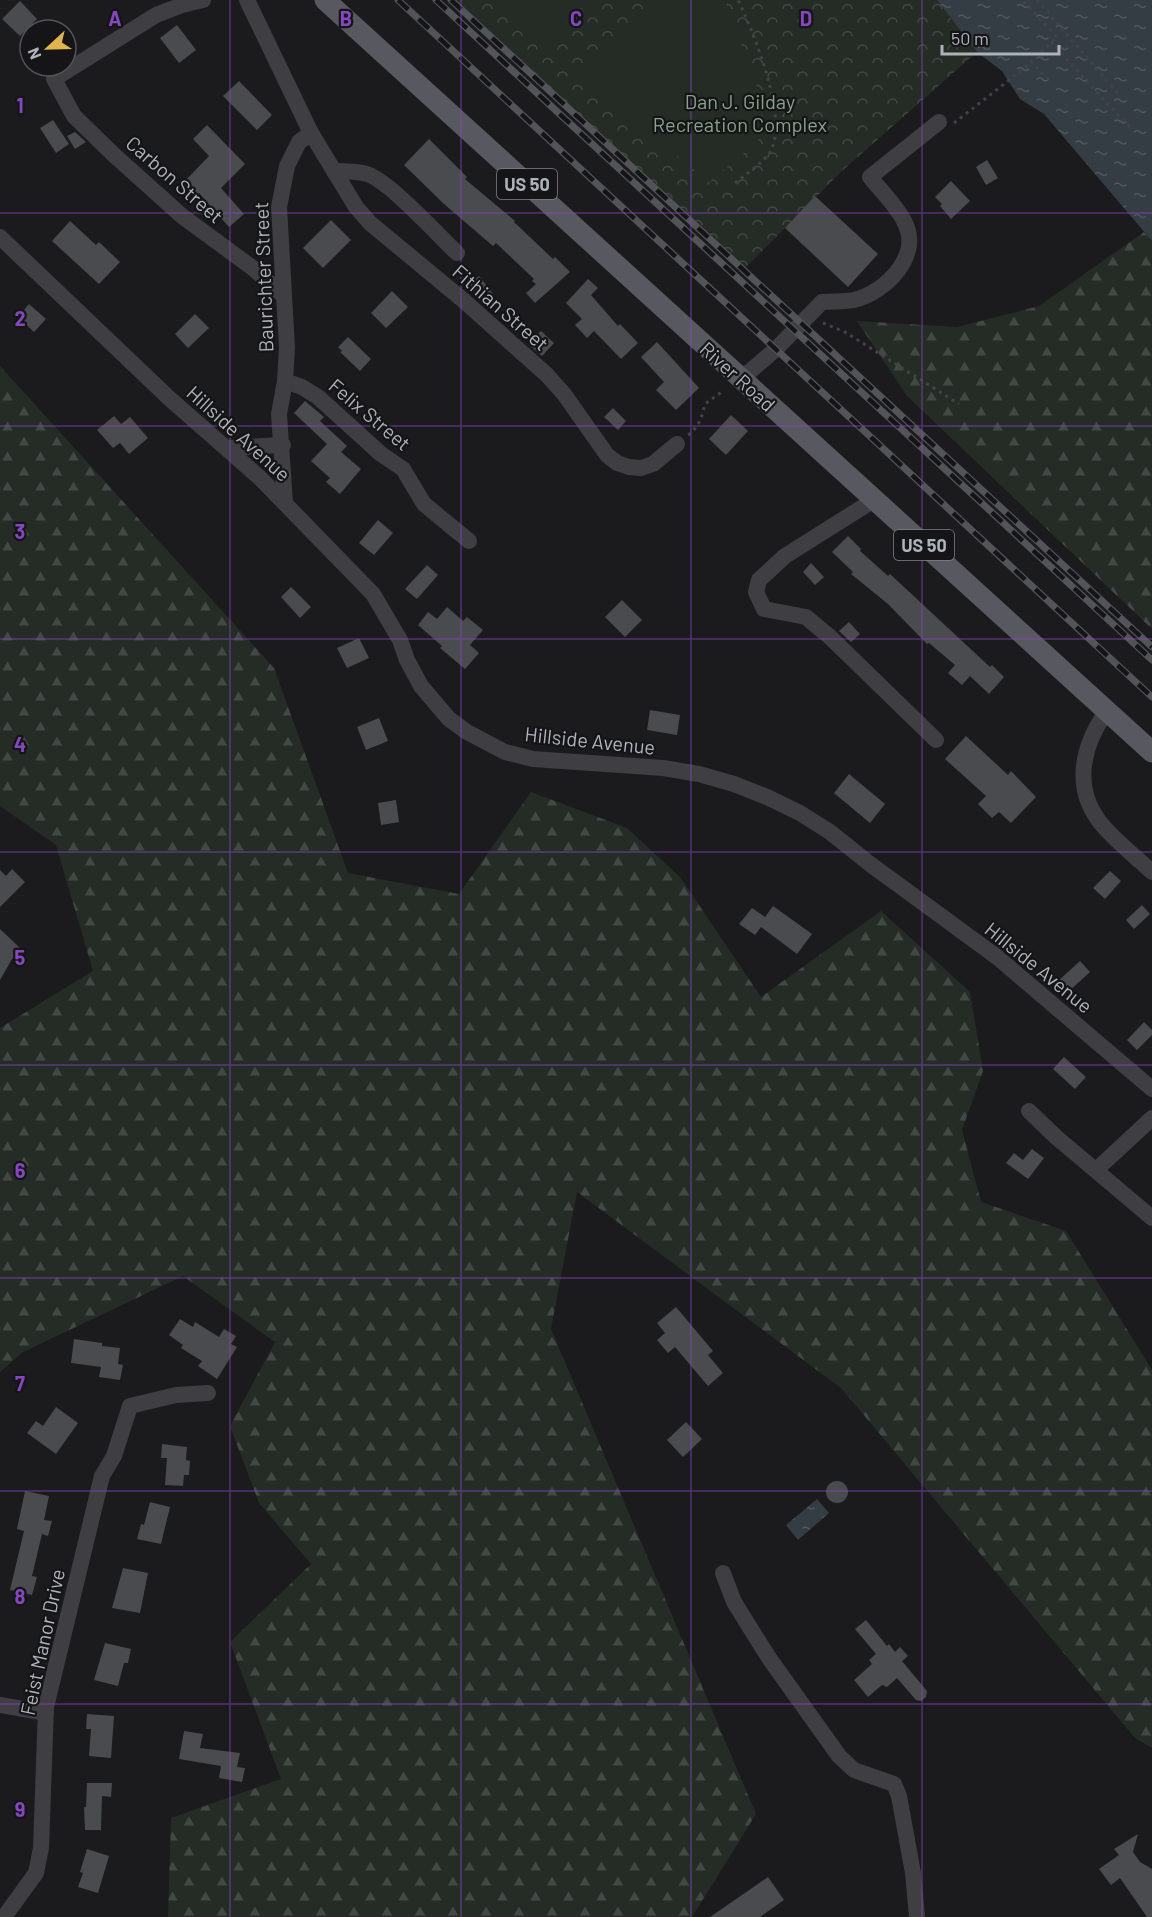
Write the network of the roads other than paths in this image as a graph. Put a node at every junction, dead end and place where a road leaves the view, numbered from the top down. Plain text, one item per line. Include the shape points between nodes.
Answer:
1 (203, 0) edge
2 (242, 0) edge
3 (247, 0) edge
4 (325, 0) edge
5 (944, 124) road end
6 (311, 133) junction
7 (334, 171) junction
8 (0, 237) edge
9 (457, 253) dead end
10 (284, 296) junction
11 (741, 379) junction
12 (285, 381) junction
13 (677, 444) road end
14 (283, 445) junction
15 (226, 448) junction
16 (874, 500) junction
17 (285, 503) junction
18 (469, 541) dead end
19 (1106, 711) junction
20 (936, 740) dead end
21 (1152, 752) edge
22 (1152, 872) edge
23 (1152, 1089) edge
24 (1029, 1111) dead end
25 (1152, 1118) edge
26 (1096, 1170) junction
27 (1152, 1218) edge
28 (208, 1393) dead end
29 (723, 1573) dead end
30 (0, 1705) edge
31 (46, 1713) junction
32 (4, 1917) edge
33 (918, 1917) edge

1 - 10 street, Carbon Street via 156,15 54,79 74,116 114,155 182,216
2 - 3 street
3 - 6 street
4 - 11 main road, River Road / US 50
5 - 11 street via 870,177 905,222 909,240 906,260 882,286 853,300 822,302
6 - 7 street, Fithian Street
6 - 10 street, Baurichter Street via 299,142 282,186 279,207
7 - 9 street via 368,174 386,185
7 - 13 street, Fithian Street via 370,223 547,375 617,463 635,468 653,464
8 - 15 street, Hillside Avenue
10 - 12 street, Baurichter Street
11 - 16 main road, River Road / US 50
12 - 14 street, Baurichter Street via 279,414
12 - 18 street, Felix Street via 318,397 403,469 424,504
14 - 15 street
14 - 17 street, Baurichter Street
15 - 17 street, Hillside Avenue
16 - 19 main road, River Road / US 50
16 - 20 street via 785,556 759,580 756,592 764,609 806,617
17 - 23 street, Hillside Avenue via 373,594 421,686 466,732 505,752 534,759 699,774 750,790 800,813 997,957
19 - 21 main road, River Road / US 50
19 - 22 street via 1084,758 1085,788 1104,827
24 - 26 street
25 - 26 street
26 - 27 street
28 - 31 street, Feist Manor Drive via 176,1395 130,1406 114,1456 102,1476
29 - 33 street via 734,1602 769,1658 838,1756 854,1770 894,1784
30 - 31 street
31 - 32 street, Feist Manor Drive via 41,1848 36,1873

